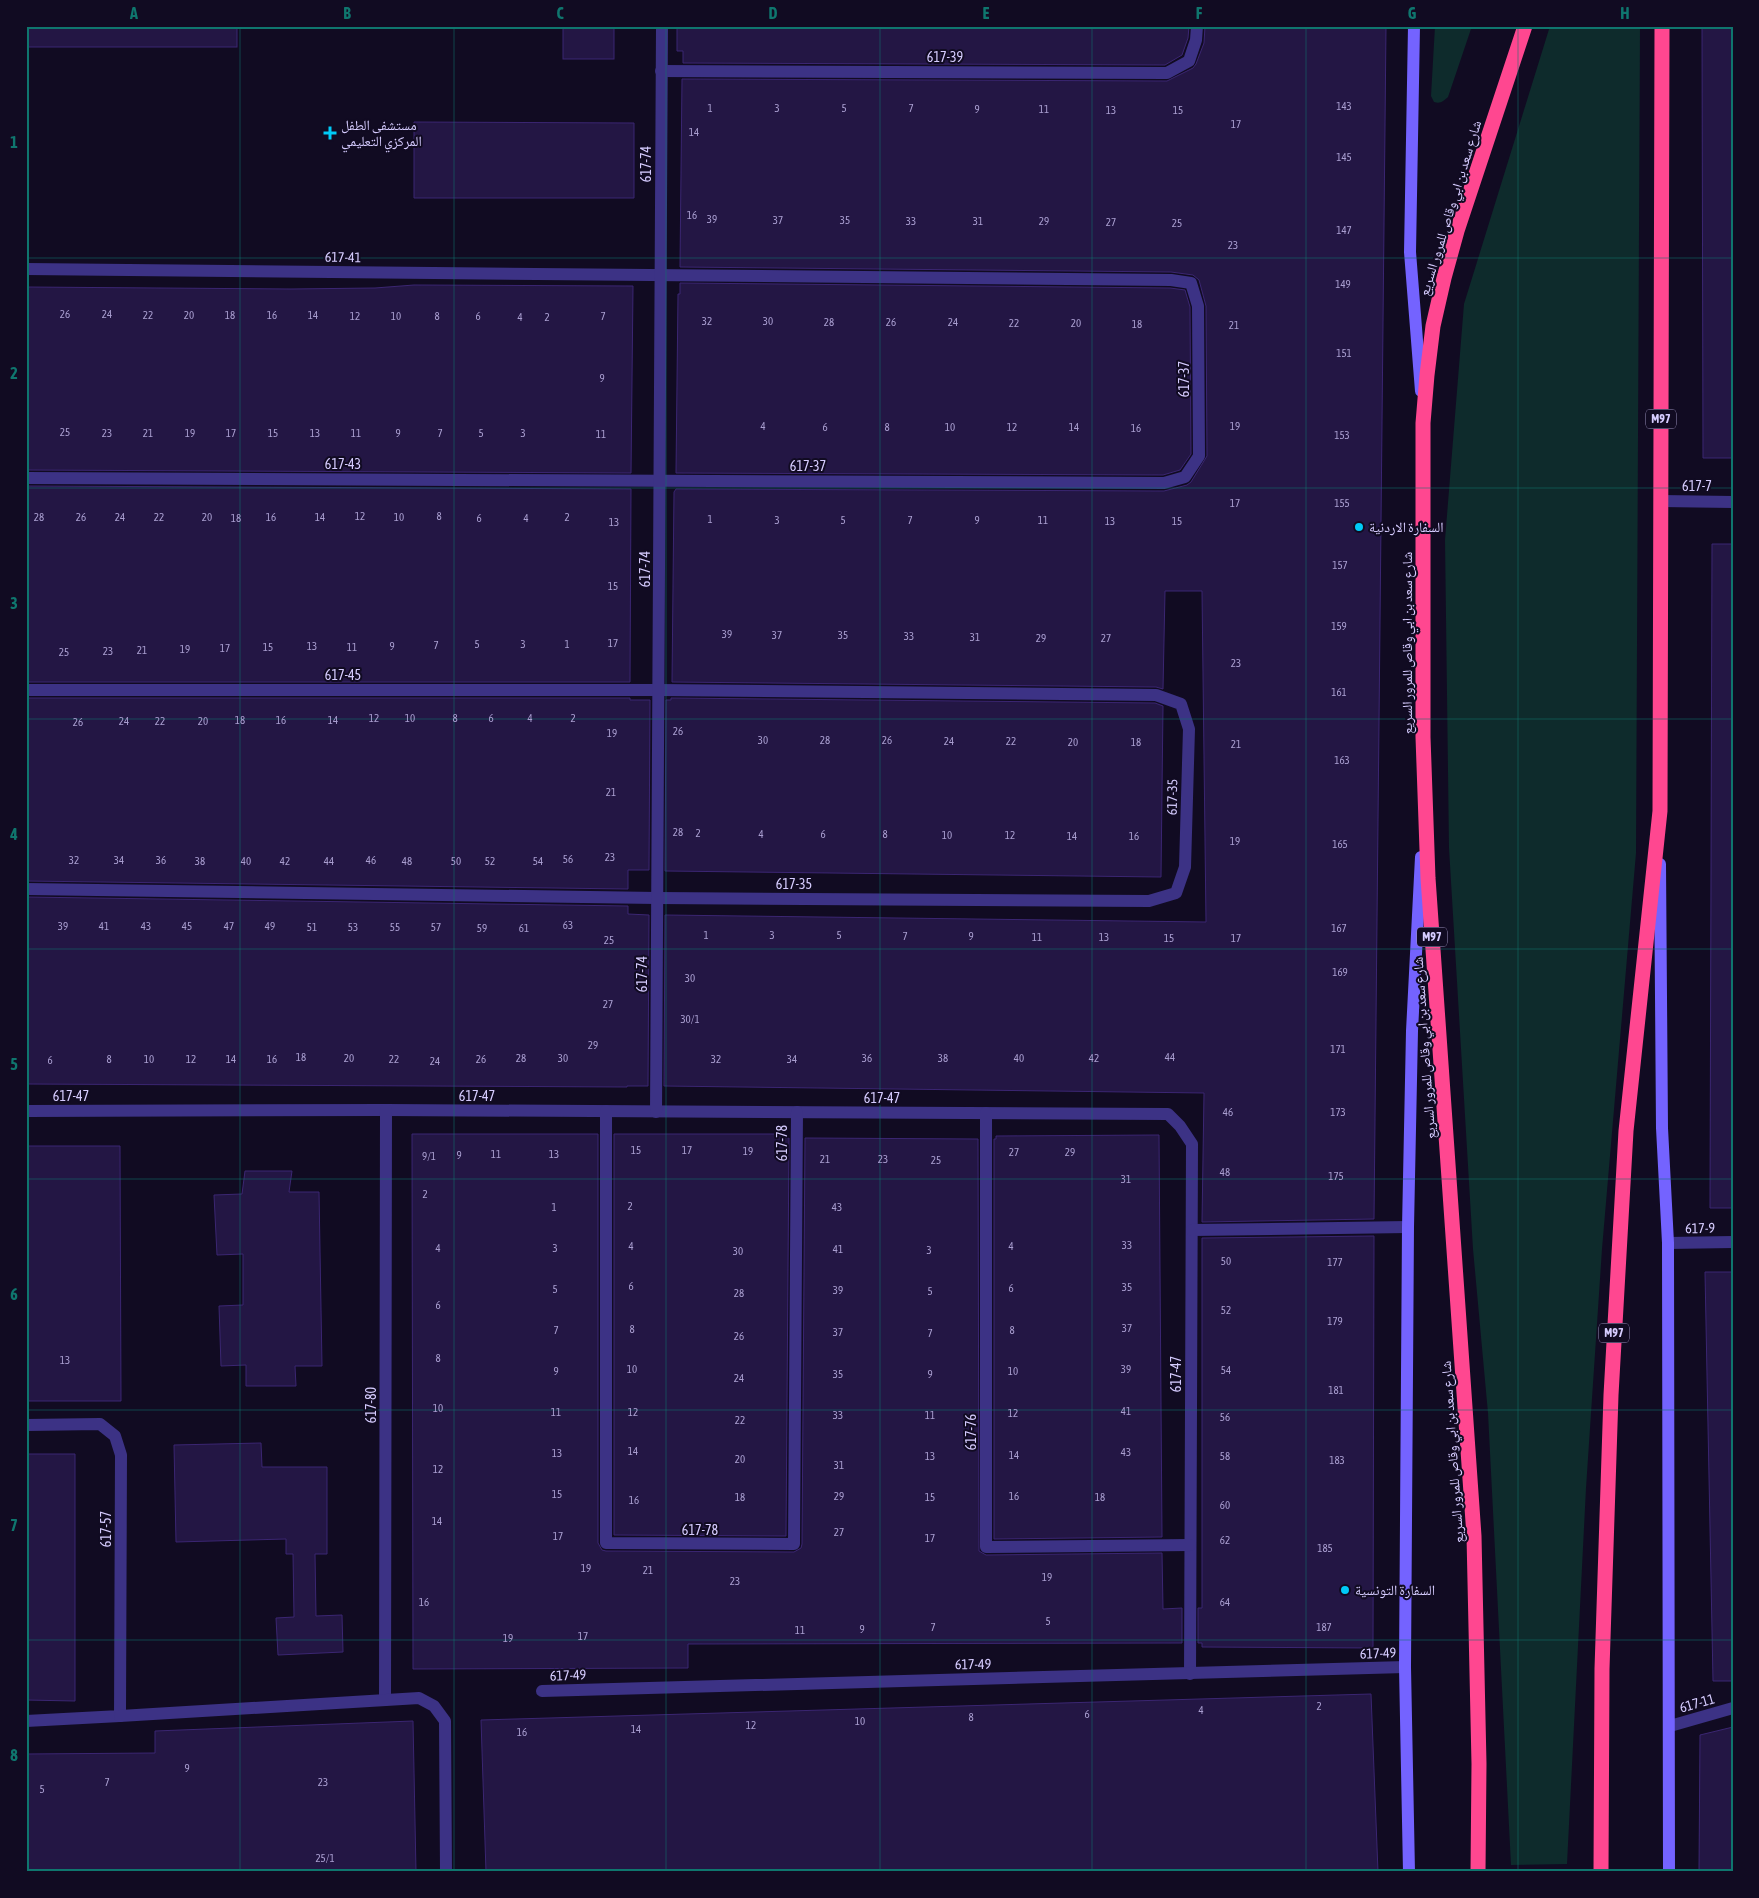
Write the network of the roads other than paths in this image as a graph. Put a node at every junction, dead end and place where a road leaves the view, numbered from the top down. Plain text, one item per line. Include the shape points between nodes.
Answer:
1 (662, 26) edge
2 (1197, 26) edge
3 (1414, 26) edge
4 (1524, 26) edge
5 (1662, 26) edge
6 (661, 71) junction
7 (26, 269) edge
8 (660, 275) junction
9 (1423, 423) junction
10 (26, 478) edge
11 (660, 481) junction
12 (1661, 501) junction
13 (1733, 502) edge
14 (26, 690) edge
15 (660, 690) junction
16 (1424, 800) junction
17 (1660, 811) junction
18 (26, 889) edge
19 (657, 898) junction
20 (386, 1110) junction
21 (26, 1111) edge
22 (606, 1111) junction
23 (656, 1112) junction
24 (797, 1112) junction
25 (986, 1113) junction
26 (1408, 1227) junction
27 (1192, 1230) junction
28 (1733, 1242) edge
29 (1668, 1243) junction
30 (26, 1425) edge
31 (1190, 1545) junction
32 (1405, 1667) junction
33 (1190, 1674) junction
34 (542, 1691) dead end
35 (385, 1700) junction
36 (1733, 1708) edge
37 (120, 1716) junction
38 (26, 1721) edge
39 (1670, 1726) junction
40 (1478, 1866) edge
41 (446, 1872) edge
42 (1410, 1872) edge
43 (1601, 1872) edge
44 (1669, 1872) edge

1 - 6 street, 617-74
2 - 6 street, 617-39 via 1189,61 1168,73
3 - 9 street via 1410,252
4 - 9 highway, شارع سعد بن ابي وقاص للمرور السريع / M97 via 1444,278 1432,336
5 - 12 highway, M97
6 - 8 street, 617-74
7 - 8 street, 617-41
8 - 11 street, 617-74
8 - 11 street, 617-37 via 1172,280 1191,284 1198,306 1199,456 1185,476 1164,483
9 - 16 highway, شارع سعد بن ابي وقاص للمرور السريع / M97
10 - 11 street, 617-43
11 - 15 street, 617-74
12 - 13 street, 617-7
12 - 17 highway, M97
14 - 15 street, 617-45
15 - 19 street, 617-74
15 - 19 street, 617-35 via 1156,695 1181,704 1188,739 1185,867 1176,893 1149,901
16 - 26 street via 1412,1031
16 - 40 highway, شارع سعد بن ابي وقاص للمرور السريع / M97 via 1474,1536
17 - 29 street via 1662,1128
17 - 43 highway, M97 via 1626,1131 1611,1385 1602,1669
18 - 19 street
19 - 23 street, 617-74
20 - 21 street, 617-47
20 - 22 street, 617-47
20 - 35 street, 617-80
22 - 23 street, 617-47
22 - 24 street, 617-78 via 606,1543 702,1545 794,1544
23 - 24 street, 617-47
24 - 25 street, 617-47
25 - 27 street, 617-47 via 1168,1114 1192,1144
25 - 31 street, 617-76 via 986,1547
26 - 27 street
26 - 32 street
27 - 31 street, 617-47
28 - 29 street, 617-9
29 - 39 street
30 - 37 street, 617-57 via 100,1424 115,1436 121,1456
31 - 33 street, 617-47
32 - 33 street, 617-49
32 - 42 street
33 - 34 street, 617-49
35 - 37 street
35 - 41 street via 419,1698 434,1706 445,1721
36 - 39 street, 617-11
37 - 38 street
39 - 44 street

